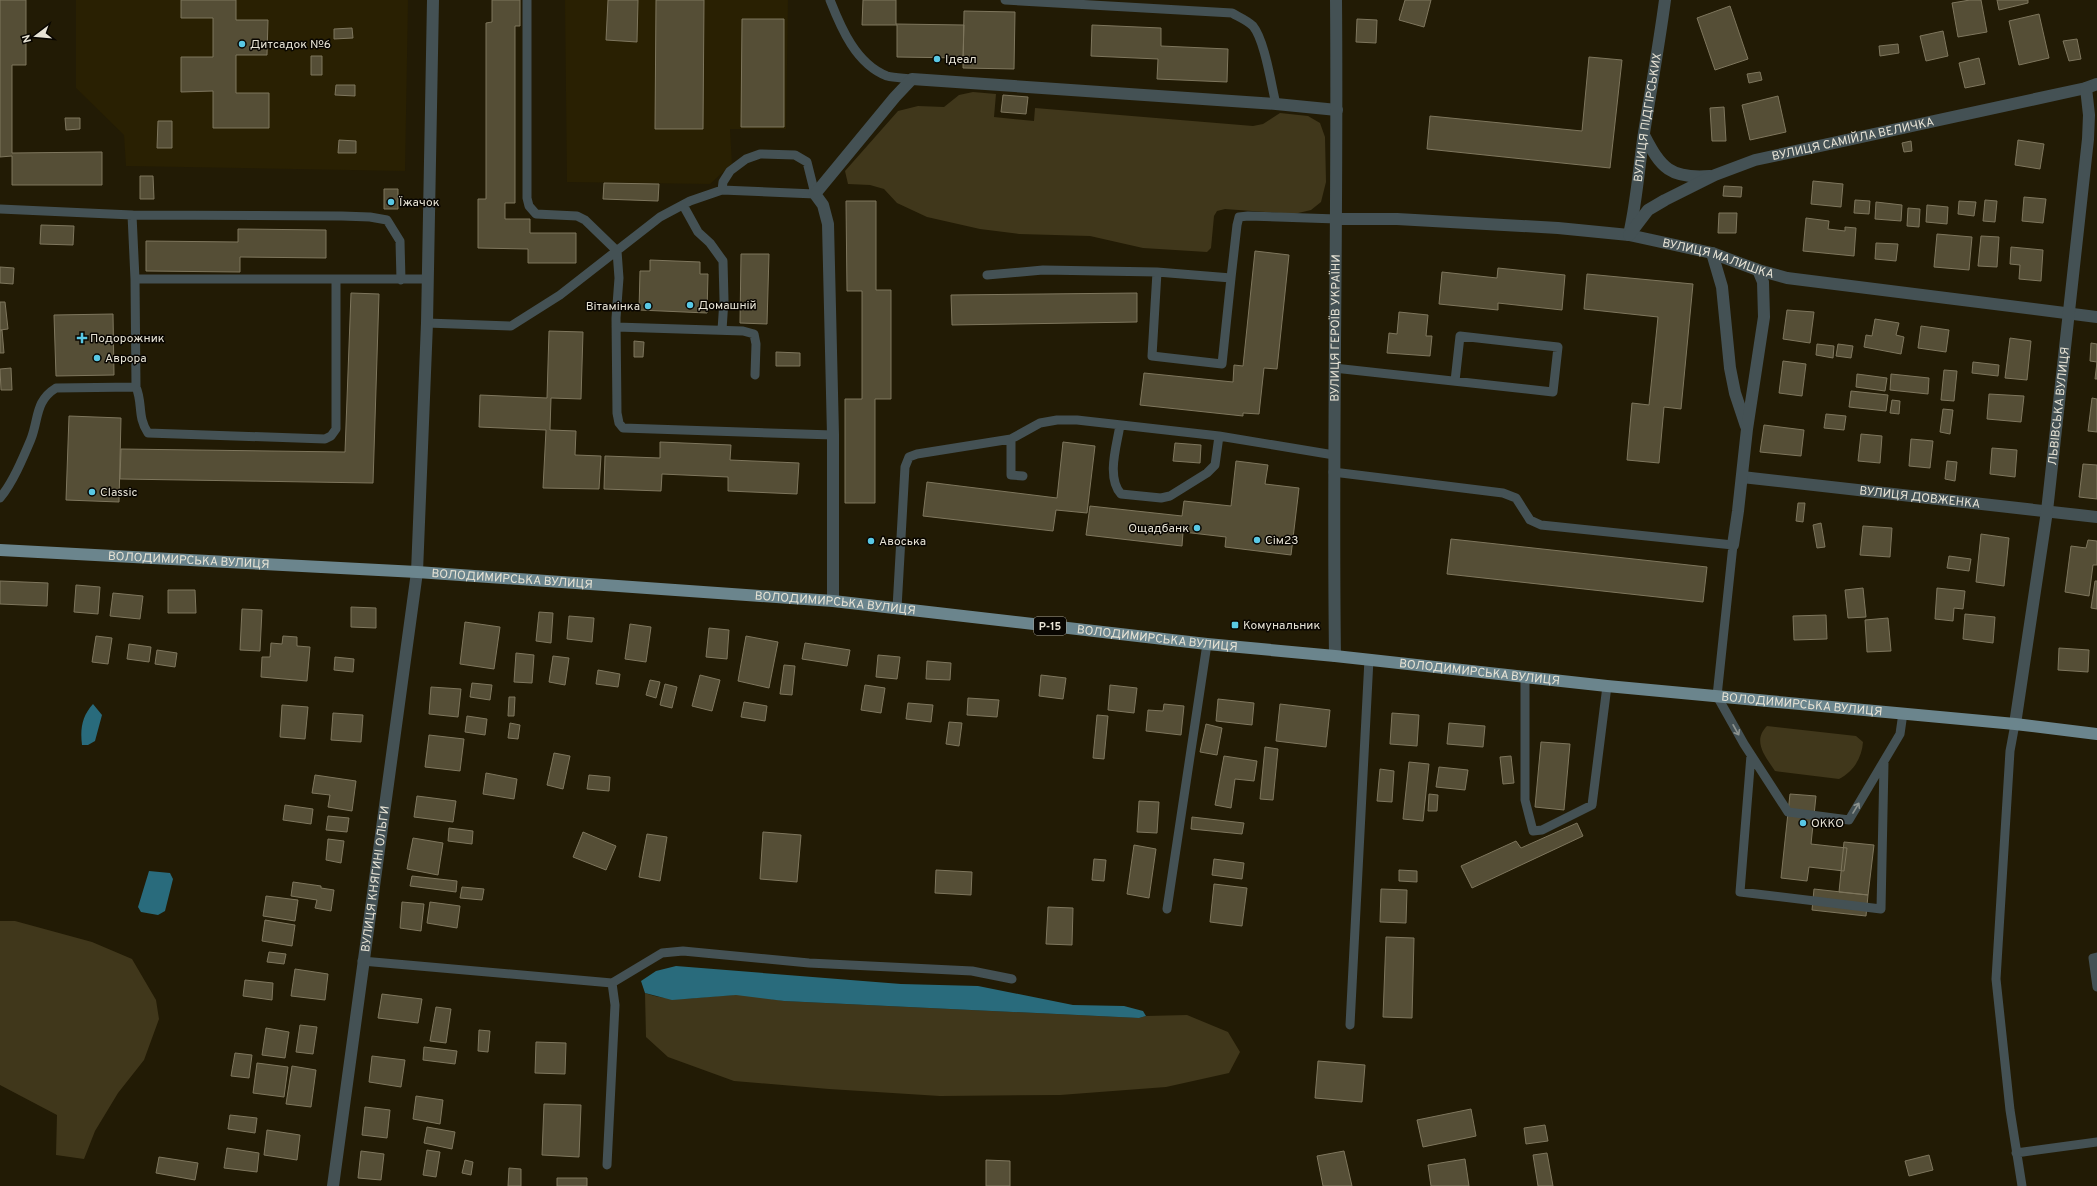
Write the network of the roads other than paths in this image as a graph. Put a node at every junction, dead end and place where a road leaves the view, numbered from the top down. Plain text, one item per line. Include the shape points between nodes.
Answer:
1 (433, 0) edge
2 (527, 0) edge
3 (830, 0) edge
4 (1005, 0) edge
5 (1336, 0) edge
6 (1665, 0) edge
7 (912, 80) junction
8 (2092, 86) edge
9 (1276, 104) junction
10 (1337, 110) junction
11 (1644, 135) junction
12 (1715, 175) junction
13 (722, 190) junction
14 (815, 194) junction
15 (683, 205) junction
16 (0, 209) edge
17 (132, 215) junction
18 (1337, 219) junction
19 (1629, 236) junction
20 (617, 251) junction
21 (1712, 253) junction
22 (1758, 270) junction
23 (1157, 272) junction
24 (987, 275) dead end
25 (1231, 278) junction
26 (428, 279) junction
27 (135, 280) junction
28 (401, 280) junction
29 (336, 281) junction
30 (2068, 313) junction
31 (2097, 317) edge
32 (427, 323) junction
33 (616, 327) junction
34 (722, 330) junction
35 (1334, 368) junction
36 (756, 375) dead end
37 (1455, 381) junction
38 (136, 386) junction
39 (1120, 425) junction
40 (1747, 429) junction
41 (833, 435) junction
42 (1219, 436) junction
43 (1011, 439) junction
44 (1334, 455) junction
45 (1333, 472) junction
46 (1023, 476) dead end
47 (1742, 477) junction
48 (0, 498) edge
49 (2047, 511) junction
50 (2097, 517) edge
51 (1733, 545) junction
52 (0, 550) edge
53 (417, 572) junction
54 (833, 601) junction
55 (897, 608) junction
56 (1207, 644) junction
57 (1335, 656) junction
58 (1369, 659) junction
59 (1525, 676) junction
60 (1607, 686) junction
61 (1717, 696) junction
62 (1903, 714) junction
63 (2015, 724) junction
64 (2097, 734) edge
65 (1751, 755) junction
66 (1884, 762) junction
67 (1167, 909) dead end
68 (2097, 957) edge
69 (362, 961) junction
70 (1012, 980) dead end
71 (612, 984) junction
72 (2097, 987) edge
73 (1350, 1025) dead end
74 (2097, 1142) edge
75 (2016, 1153) junction
76 (607, 1165) dead end
77 (332, 1186) edge
78 (2022, 1186) edge

1 - 26 street, ВУЛИЦЯ КНЯГИНІ ОЛЬГИ
2 - 20 lane via 529,206 536,214 577,216 585,220
3 - 7 lane via 843,31 856,51 872,67 887,76
4 - 9 lane via 1232,13 1253,26 1260,38
5 - 10 street, ВУЛИЦЯ ГЕРОЇВ УКРАЇНИ
6 - 11 street, ВУЛИЦЯ ПІДГІРСЬКИХ via 1657,66
7 - 9 street
7 - 14 street
8 - 12 street, ВУЛИЦЯ САМІЙЛА ВЕЛИЧКА via 1755,160
8 - 30 street, ЛЬВІВСЬКА ВУЛИЦЯ
9 - 10 street
10 - 18 street, ВУЛИЦЯ ГЕРОЇВ УКРАЇНИ
11 - 12 street via 1662,166 1680,175
11 - 19 street, ВУЛИЦЯ ПІДГІРСЬКИХ via 1637,197
12 - 19 street, ВУЛИЦЯ САМІЙЛА ВЕЛИЧКА via 1648,210
13 - 14 lane
13 - 14 lane via 723,182 730,172 746,159 760,154 795,155 807,162
13 - 15 lane
14 - 41 street via 823,205 827,217
15 - 20 lane via 660,217
15 - 34 lane via 698,232 722,261
16 - 17 lane
17 - 27 lane
17 - 28 lane via 342,216 387,220 400,241
18 - 19 street, ВУЛИЦЯ МАЛИШКА via 1397,219 1558,228
18 - 25 lane via 1239,217
18 - 35 street, ВУЛИЦЯ ГЕРОЇВ УКРАЇНИ
19 - 21 street, ВУЛИЦЯ МАЛИШКА
20 - 32 lane via 560,295 511,326
20 - 33 lane via 619,278
21 - 22 street, ВУЛИЦЯ МАЛИШКА
21 - 40 street via 1722,287 1730,368
22 - 30 street, ВУЛИЦЯ МАЛИШКА via 1787,278
22 - 40 street via 1763,282 1764,317
23 - 24 lane via 1043,270
23 - 25 lane
23 - 25 lane via 1152,356 1222,364
26 - 28 lane
26 - 32 street, ВУЛИЦЯ КНЯГИНІ ОЛЬГИ
27 - 29 lane
27 - 38 lane
28 - 29 lane
29 - 38 lane via 336,428 331,436 325,439 148,433 141,423 140,395
30 - 31 street, ВУЛИЦЯ МАЛИШКА
30 - 49 street, ЛЬВІВСЬКА ВУЛИЦЯ
32 - 53 street, ВУЛИЦЯ КНЯГИНІ ОЛЬГИ
33 - 34 lane
33 - 41 lane via 617,413 623,428
34 - 36 lane via 754,334
35 - 37 lane
35 - 44 street, ВУЛИЦЯ ГЕРОЇВ УКРАЇНИ
37 - 37 lane via 1460,336 1558,347 1553,392
38 - 48 lane via 56,388 46,394 31,438 7,490
39 - 42 lane
39 - 42 lane via 1113,476 1116,489 1121,494 1161,498 1170,496 1207,473 1215,465
39 - 43 lane via 1057,420 1040,423
40 - 47 street
41 - 54 street
42 - 44 lane
43 - 46 lane via 1011,475
43 - 55 lane via 931,451 909,457 906,467
44 - 45 street, ВУЛИЦЯ ГЕРОЇВ УКРАЇНИ
45 - 51 lane via 1503,493 1516,498 1530,520 1541,525
45 - 57 street, ВУЛИЦЯ ГЕРОЇВ УКРАЇНИ
47 - 49 street, ВУЛИЦЯ ДОВЖЕНКА
47 - 51 street
49 - 50 street, ВУЛИЦЯ ДОВЖЕНКА
49 - 63 street, ЛЬВІВСЬКА ВУЛИЦЯ
51 - 61 lane
52 - 53 main road, ВОЛОДИМИРСЬКА ВУЛИЦЯ / Р-15
53 - 54 main road, ВОЛОДИМИРСЬКА ВУЛИЦЯ / Р-15
53 - 69 street, ВУЛИЦЯ КНЯГИНІ ОЛЬГИ
54 - 55 main road, ВОЛОДИМИРСЬКА ВУЛИЦЯ / Р-15
55 - 56 main road, ВОЛОДИМИРСЬКА ВУЛИЦЯ / Р-15
56 - 57 main road, ВОЛОДИМИРСЬКА ВУЛИЦЯ / Р-15
56 - 67 lane
57 - 58 main road, ВОЛОДИМИРСЬКА ВУЛИЦЯ / Р-15
58 - 59 main road, ВОЛОДИМИРСЬКА ВУЛИЦЯ / Р-15
58 - 73 lane
59 - 60 main road, ВОЛОДИМИРСЬКА ВУЛИЦЯ / Р-15
59 - 60 lane via 1525,800 1533,831 1542,830 1592,805
60 - 61 main road, ВОЛОДИМИРСЬКА ВУЛИЦЯ / Р-15
61 - 62 main road, ВОЛОДИМИРСЬКА ВУЛИЦЯ / Р-15
61 -> 65 lane
62 - 63 main road, ВОЛОДИМИРСЬКА ВУЛИЦЯ / Р-15
62 - 66 lane via 1900,734
63 - 64 main road, ВОЛОДИМИРСЬКА ВУЛИЦЯ / Р-15
63 - 75 lane via 2010,751 1996,978
65 -> 66 lane via 1788,812 1849,820
65 - 66 lane via 1740,892 1881,908
68 - 72 lane via 2093,958
69 - 71 lane
69 - 77 street, ВУЛИЦЯ КНЯГИНІ ОЛЬГИ
70 - 71 lane via 972,971 809,963 683,951 662,953
71 - 76 lane via 615,1005
74 - 75 lane
75 - 78 lane

